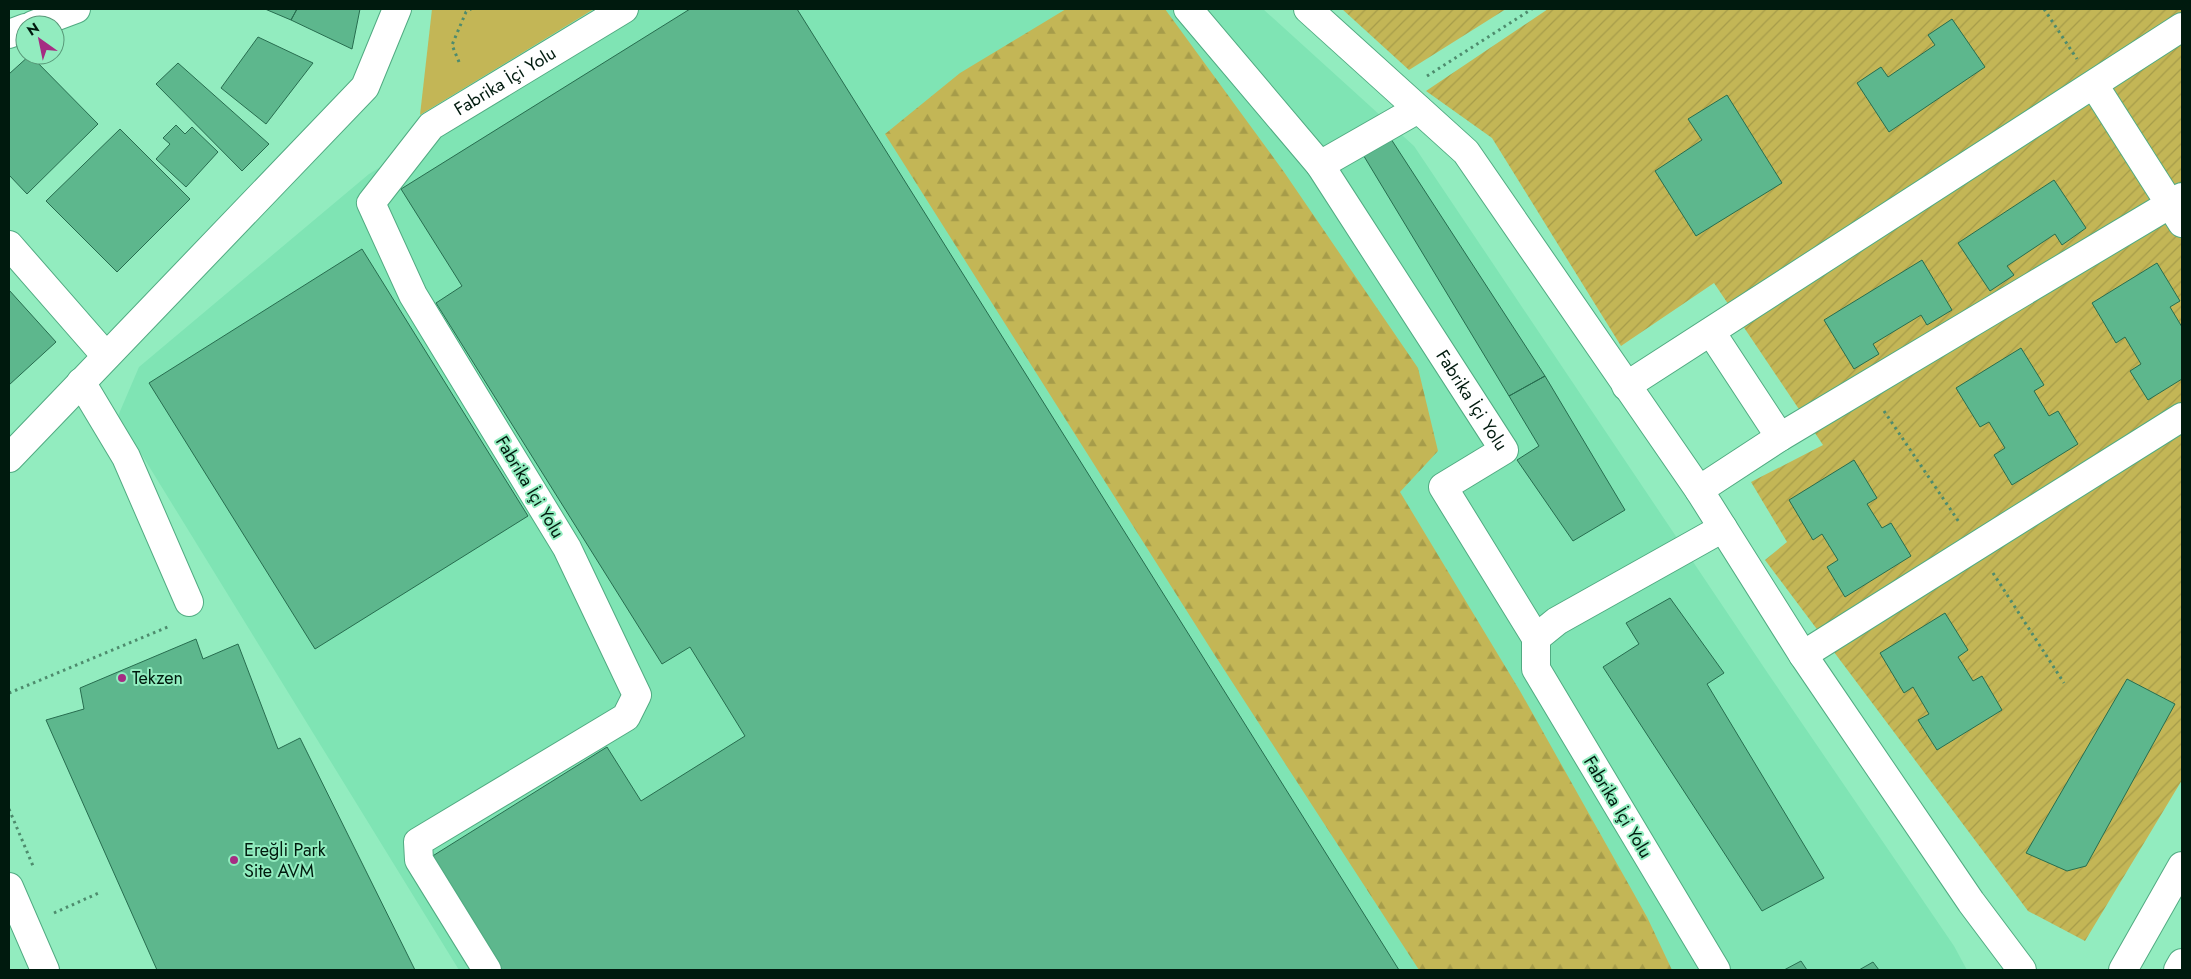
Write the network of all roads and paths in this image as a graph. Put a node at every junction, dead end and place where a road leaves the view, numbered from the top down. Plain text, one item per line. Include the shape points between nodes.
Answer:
1 (76, 9) edge
2 (397, 9) edge
3 (471, 9) edge
4 (624, 9) edge
5 (1188, 9) edge
6 (1308, 9) edge
7 (1532, 9) edge
8 (2044, 9) edge
9 (60, 15) edge
10 (2182, 26) edge
11 (459, 62) dead end
12 (2094, 85) junction
13 (1409, 101) junction
14 (1320, 165) junction
15 (2179, 208) edge
16 (9, 245) edge
17 (1711, 332) junction
18 (106, 356) junction
19 (81, 382) junction
20 (1626, 386) junction
21 (2182, 417) edge
22 (1780, 437) junction
23 (9, 458) edge
24 (1698, 490) junction
25 (1723, 528) junction
26 (183, 612) joint
27 (1536, 638) junction
28 (1803, 655) junction
29 (9, 693) edge
30 (2182, 866) edge
31 (9, 887) edge
32 (101, 892) dead end
33 (53, 913) dead end
34 (2182, 963) edge
35 (45, 970) edge
36 (487, 970) edge
37 (1716, 970) edge
38 (2022, 970) edge
39 (2124, 970) edge
40 (2178, 970) edge

1 - 9 street
2 - 18 street via 365,87
3 - 11 path via 466,12 452,45
4 - 36 street, Fabrika İçi Yolu via 431,126 371,204 413,295 567,548 637,695 626,717 418,842 419,860
5 - 14 street, Fabrika İçi Yolu
6 - 13 street
7 - 13 path
8 - 12 path
10 - 12 street
12 - 15 street
12 - 17 street
13 - 14 street
13 - 20 street via 1466,152
14 - 27 street, Fabrika İçi Yolu via 1504,450 1443,487
15 - 22 street
16 - 18 street
17 - 20 street
17 - 22 street
18 - 19 street
19 - 23 street
19 - 26 street via 126,457
20 - 24 street
21 - 28 street
22 - 24 street
24 - 25 street
25 - 27 street via 1556,621
25 - 28 street
26 - 29 path
27 - 37 street, Fabrika İçi Yolu via 1536,669
28 - 38 street via 1971,902
30 - 39 street
31 - 35 street
32 - 33 path
34 - 40 street

